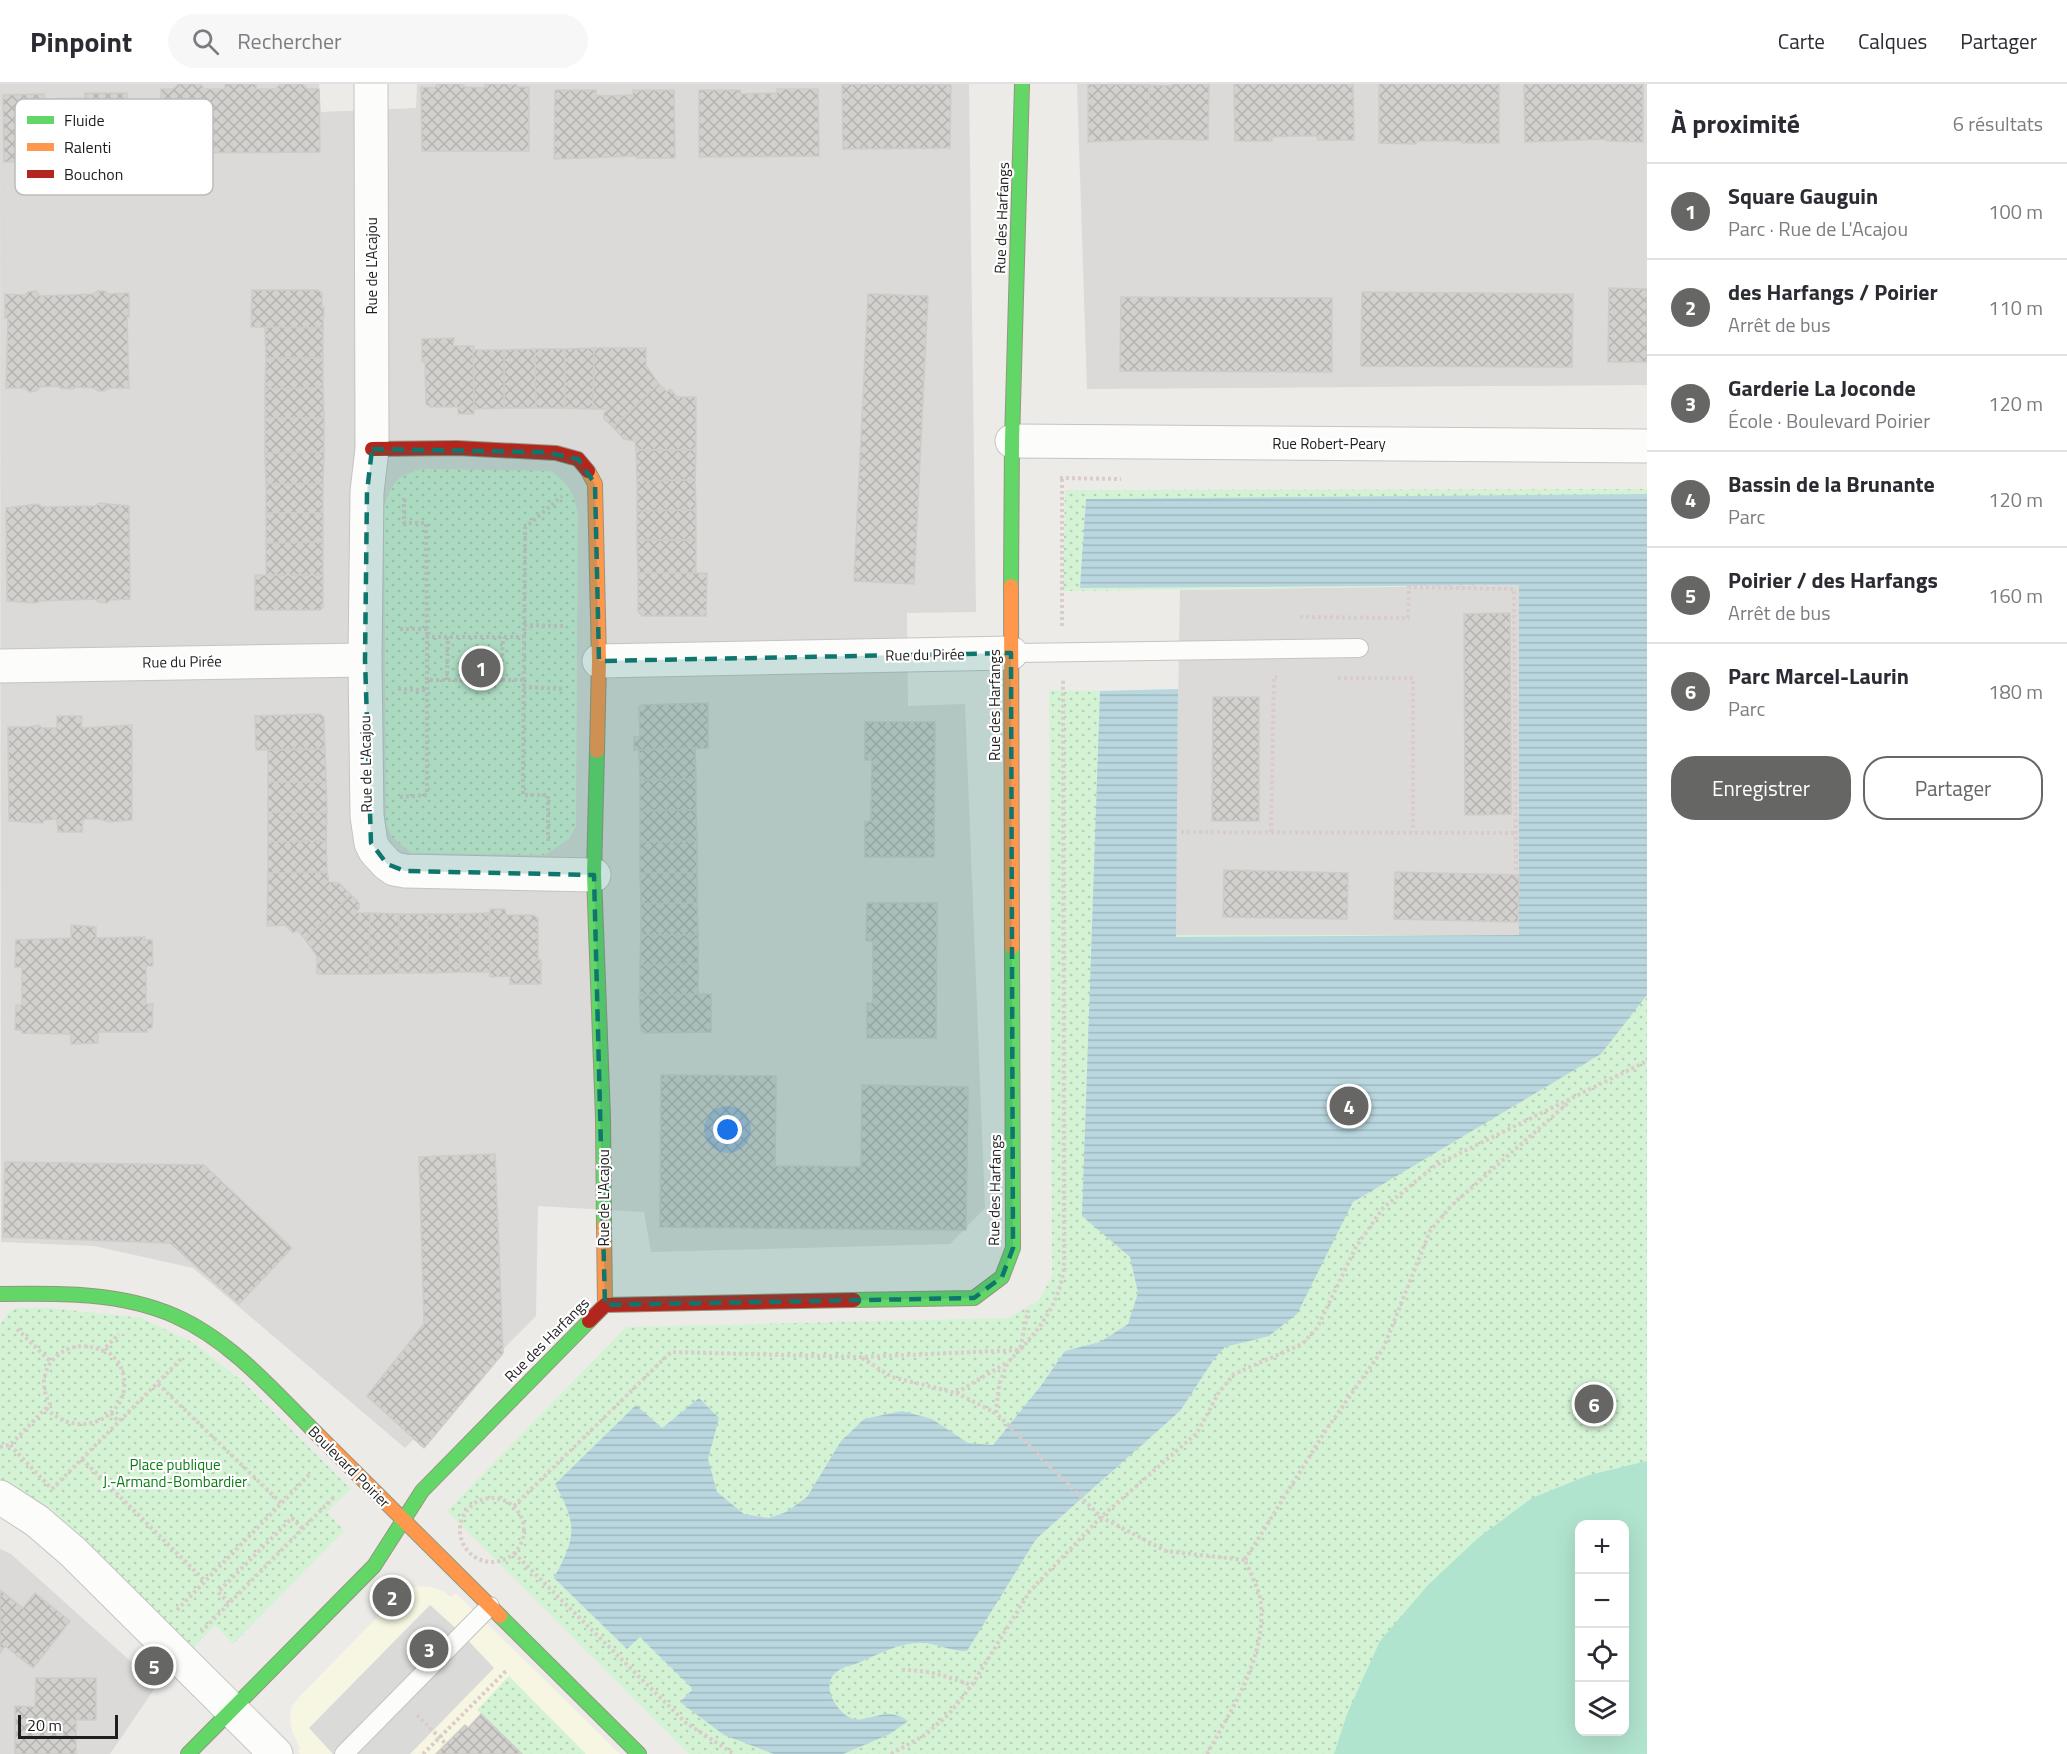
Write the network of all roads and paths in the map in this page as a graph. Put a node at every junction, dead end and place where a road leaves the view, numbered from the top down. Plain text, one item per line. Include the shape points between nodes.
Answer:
1 (371, 84) edge
2 (1022, 84) edge
3 (1012, 441) junction
4 (1647, 446) edge
5 (372, 449) junction
6 (1062, 479) dead end
7 (404, 490) dead end
8 (564, 494) dead end
9 (1300, 617) dead end
10 (524, 625) junction
11 (567, 627) dead end
12 (393, 629) dead end
13 (427, 629) junction
14 (427, 637) junction
15 (448, 637) junction
16 (503, 637) junction
17 (524, 637) junction
18 (1359, 648) dead end
19 (1063, 652) junction
20 (1011, 653) junction
21 (365, 660) junction
22 (598, 661) junction
23 (0, 666) edge
24 (1282, 677) dead end
25 (1334, 678) dead end
26 (427, 680) junction
27 (447, 680) junction
28 (501, 680) junction
29 (523, 680) junction
30 (523, 687) junction
31 (393, 689) dead end
32 (427, 690) junction
33 (570, 690) dead end
34 (399, 805) dead end
35 (1181, 832) dead end
36 (1271, 832) junction
37 (1413, 832) junction
38 (1516, 833) junction
39 (548, 846) dead end
40 (1516, 873) dead end
41 (594, 875) junction
42 (1647, 1061) edge
43 (1575, 1098) junction
44 (0, 1294) edge
45 (605, 1305) junction
46 (1028, 1310) dead end
47 (13, 1325) dead end
48 (126, 1328) dead end
49 (105, 1348) junction
50 (1020, 1350) junction
51 (185, 1354) dead end
52 (862, 1357) junction
53 (51, 1362) junction
54 (1008, 1362) junction
55 (158, 1383) junction
56 (956, 1394) junction
57 (46, 1408) junction
58 (111, 1413) junction
59 (996, 1413) junction
60 (119, 1422) junction
61 (0, 1447) edge
62 (82, 1459) junction
63 (311, 1473) dead end
64 (52, 1489) dead end
65 (0, 1497) edge
66 (339, 1499) dead end
67 (281, 1503) junction
68 (514, 1506) junction
69 (1101, 1517) junction
70 (403, 1521) junction
71 (303, 1528) junction
72 (514, 1553) junction
73 (1245, 1560) junction
74 (205, 1581) junction
75 (229, 1603) junction
76 (490, 1606) junction
77 (176, 1610) dead end
78 (204, 1637) dead end
79 (510, 1667) dead end
80 (902, 1670) dead end
81 (972, 1685) junction
82 (231, 1710) junction
83 (433, 1731) dead end
84 (440, 1737) junction
85 (446, 1744) dead end
86 (189, 1754) edge
87 (276, 1754) edge
88 (344, 1754) edge
89 (423, 1754) edge
90 (639, 1754) edge
91 (734, 1754) edge
92 (891, 1754) edge
93 (1207, 1754) edge

1 - 5 street, Rue de L'Acajou
2 - 3 street, Rue des Harfangs
3 - 4 street, Rue Robert-Peary
3 - 20 street, Rue des Harfangs
5 - 21 street, Rue de L'Acajou via 367,492
5 - 22 street, Rue de L'Acajou via 544,452 578,459 585,465 596,495
6 - 19 path
7 - 13 path via 404,523 426,523
8 - 10 path via 525,528
9 - 38 path via 1408,618 1409,587 1514,589
10 - 11 path
10 - 17 path
12 - 13 path
13 - 14 path
14 - 15 path
14 - 26 path
15 - 16 path
15 - 27 path
16 - 17 path
16 - 28 path
17 - 29 path
18 - 19 lane, Rue du Pirée
19 - 20 lane, Rue du Pirée
19 - 50 path via 1064,1268 1056,1301
20 - 22 street, Rue du Pirée
20 - 45 street, Rue des Harfangs via 1013,1248 1002,1277 974,1298
21 - 23 street, Rue du Pirée
21 - 41 street, Rue de L'Acajou via 366,816 371,843 380,858 394,869 405,871
22 - 41 street, Rue de L'Acajou
24 - 36 path via 1274,677
25 - 37 path via 1413,678
26 - 27 path
26 - 32 path
27 - 28 path
28 - 29 path
29 - 30 path
30 - 33 path
30 - 39 path via 523,795 549,795
31 - 32 path
32 - 34 path via 427,795 400,796
35 - 36 path
36 - 37 path
37 - 38 path
38 - 40 path
41 - 45 street, Rue de L'Acajou
42 - 43 path
43 - 69 path via 1436,1165 1383,1208 1356,1247 1317,1328 1302,1344 1234,1374 1197,1433
43 - 73 path via 1452,1205 1430,1232 1383,1349 1326,1430
44 - 70 street, Boulevard Poirier via 124,1301 166,1312 198,1328 276,1394
45 - 70 street, Rue des Harfangs via 422,1491
46 - 50 path
47 - 53 path
48 - 49 path
49 - 53 path via 102,1352 94,1347 76,1346
49 - 58 path via 117,1361 123,1376 122,1395
50 - 52 path
50 - 54 path
51 - 55 path
52 - 56 path via 892,1377
52 - 68 path via 671,1353
53 - 57 path via 44,1377 50,1404
54 - 56 path
54 - 59 path via 999,1385
55 - 60 path
55 - 67 path
56 - 59 path
57 - 58 path via 59,1419 80,1425 102,1420
57 - 61 path via 10,1445
58 - 60 path
59 - 69 path
60 - 62 path
62 - 64 path
62 - 74 path
63 - 67 path
65 - 82 street via 74,1552
66 - 71 path via 335,1496
67 - 74 path
68 - 72 path via 524,1524 524,1535
68 - 72 path via 495,1498 475,1503 467,1510 460,1530 468,1550 484,1561 505,1559
69 - 73 path via 1166,1551
69 - 81 path via 1030,1591
70 - 76 street, Boulevard Poirier
70 - 82 street, Rue des Harfangs via 374,1566
71 - 75 path
71 - 75 path via 292,1518 218,1592
72 - 91 path via 686,1723
73 - 93 path via 1261,1601 1261,1638 1239,1695
74 - 77 path
75 - 78 path via 200,1633
76 - 88 lane
76 - 90 street, Boulevard Poirier
79 - 84 path
80 - 81 path via 934,1672
81 - 92 path via 949,1714 925,1735
82 - 86 street, Rue des Harfangs
82 - 87 street
83 - 84 path
84 - 85 path
84 - 89 path

